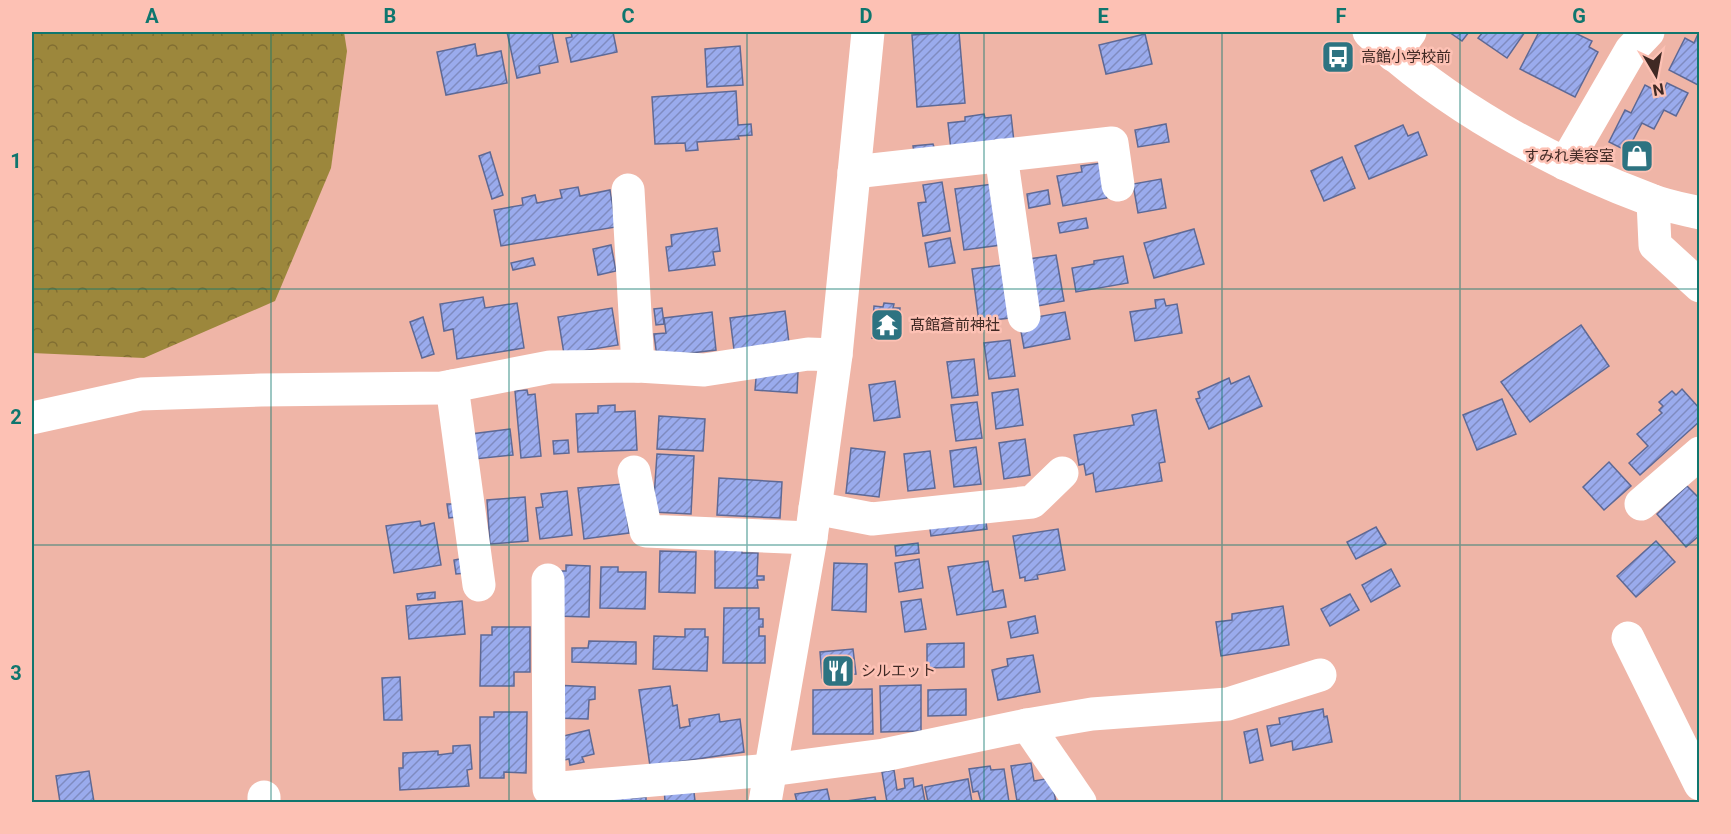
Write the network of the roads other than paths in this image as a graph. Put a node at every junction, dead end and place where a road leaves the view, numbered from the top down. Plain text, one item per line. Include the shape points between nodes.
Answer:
1 (868, 32) edge
2 (1369, 32) edge
3 (1648, 32) edge
4 (1402, 43) edge
5 (1001, 156) junction
6 (1565, 164) junction
7 (854, 172) junction
8 (1118, 185) dead end
9 (628, 190) dead end
10 (1653, 201) junction
11 (1700, 213) edge
12 (1700, 286) edge
13 (1024, 316) dead end
14 (836, 355) junction
15 (638, 366) junction
16 (452, 386) junction
17 (32, 418) edge
18 (1700, 453) edge
19 (634, 472) dead end
20 (1062, 473) dead end
21 (1641, 504) dead end
22 (813, 523) junction
23 (548, 580) dead end
24 (479, 585) dead end
25 (1628, 638) dead end
26 (1320, 675) dead end
27 (1028, 725) junction
28 (1690, 741) edge
29 (770, 770) junction
30 (1700, 784) edge
31 (765, 802) edge
32 (1080, 802) edge

1 - 7 street
2 - 4 street
3 - 6 street via 1631,51
4 - 6 street via 1464,107
5 - 7 street
5 - 8 street via 1112,142
5 - 13 street
6 - 10 street
7 - 14 street
9 - 15 street
10 - 11 street
10 - 12 street via 1655,244
14 - 15 street via 808,354 704,370
14 - 22 street
15 - 16 street via 550,367
16 - 17 street via 141,394
16 - 24 street
18 - 21 street
19 - 22 street via 646,531
20 - 22 street via 1032,502
22 - 29 street
23 - 29 street via 549,789
25 - 28 street
26 - 27 street via 1228,704 1092,714
27 - 29 street via 884,755
27 - 32 street
28 - 30 street
29 - 31 street

